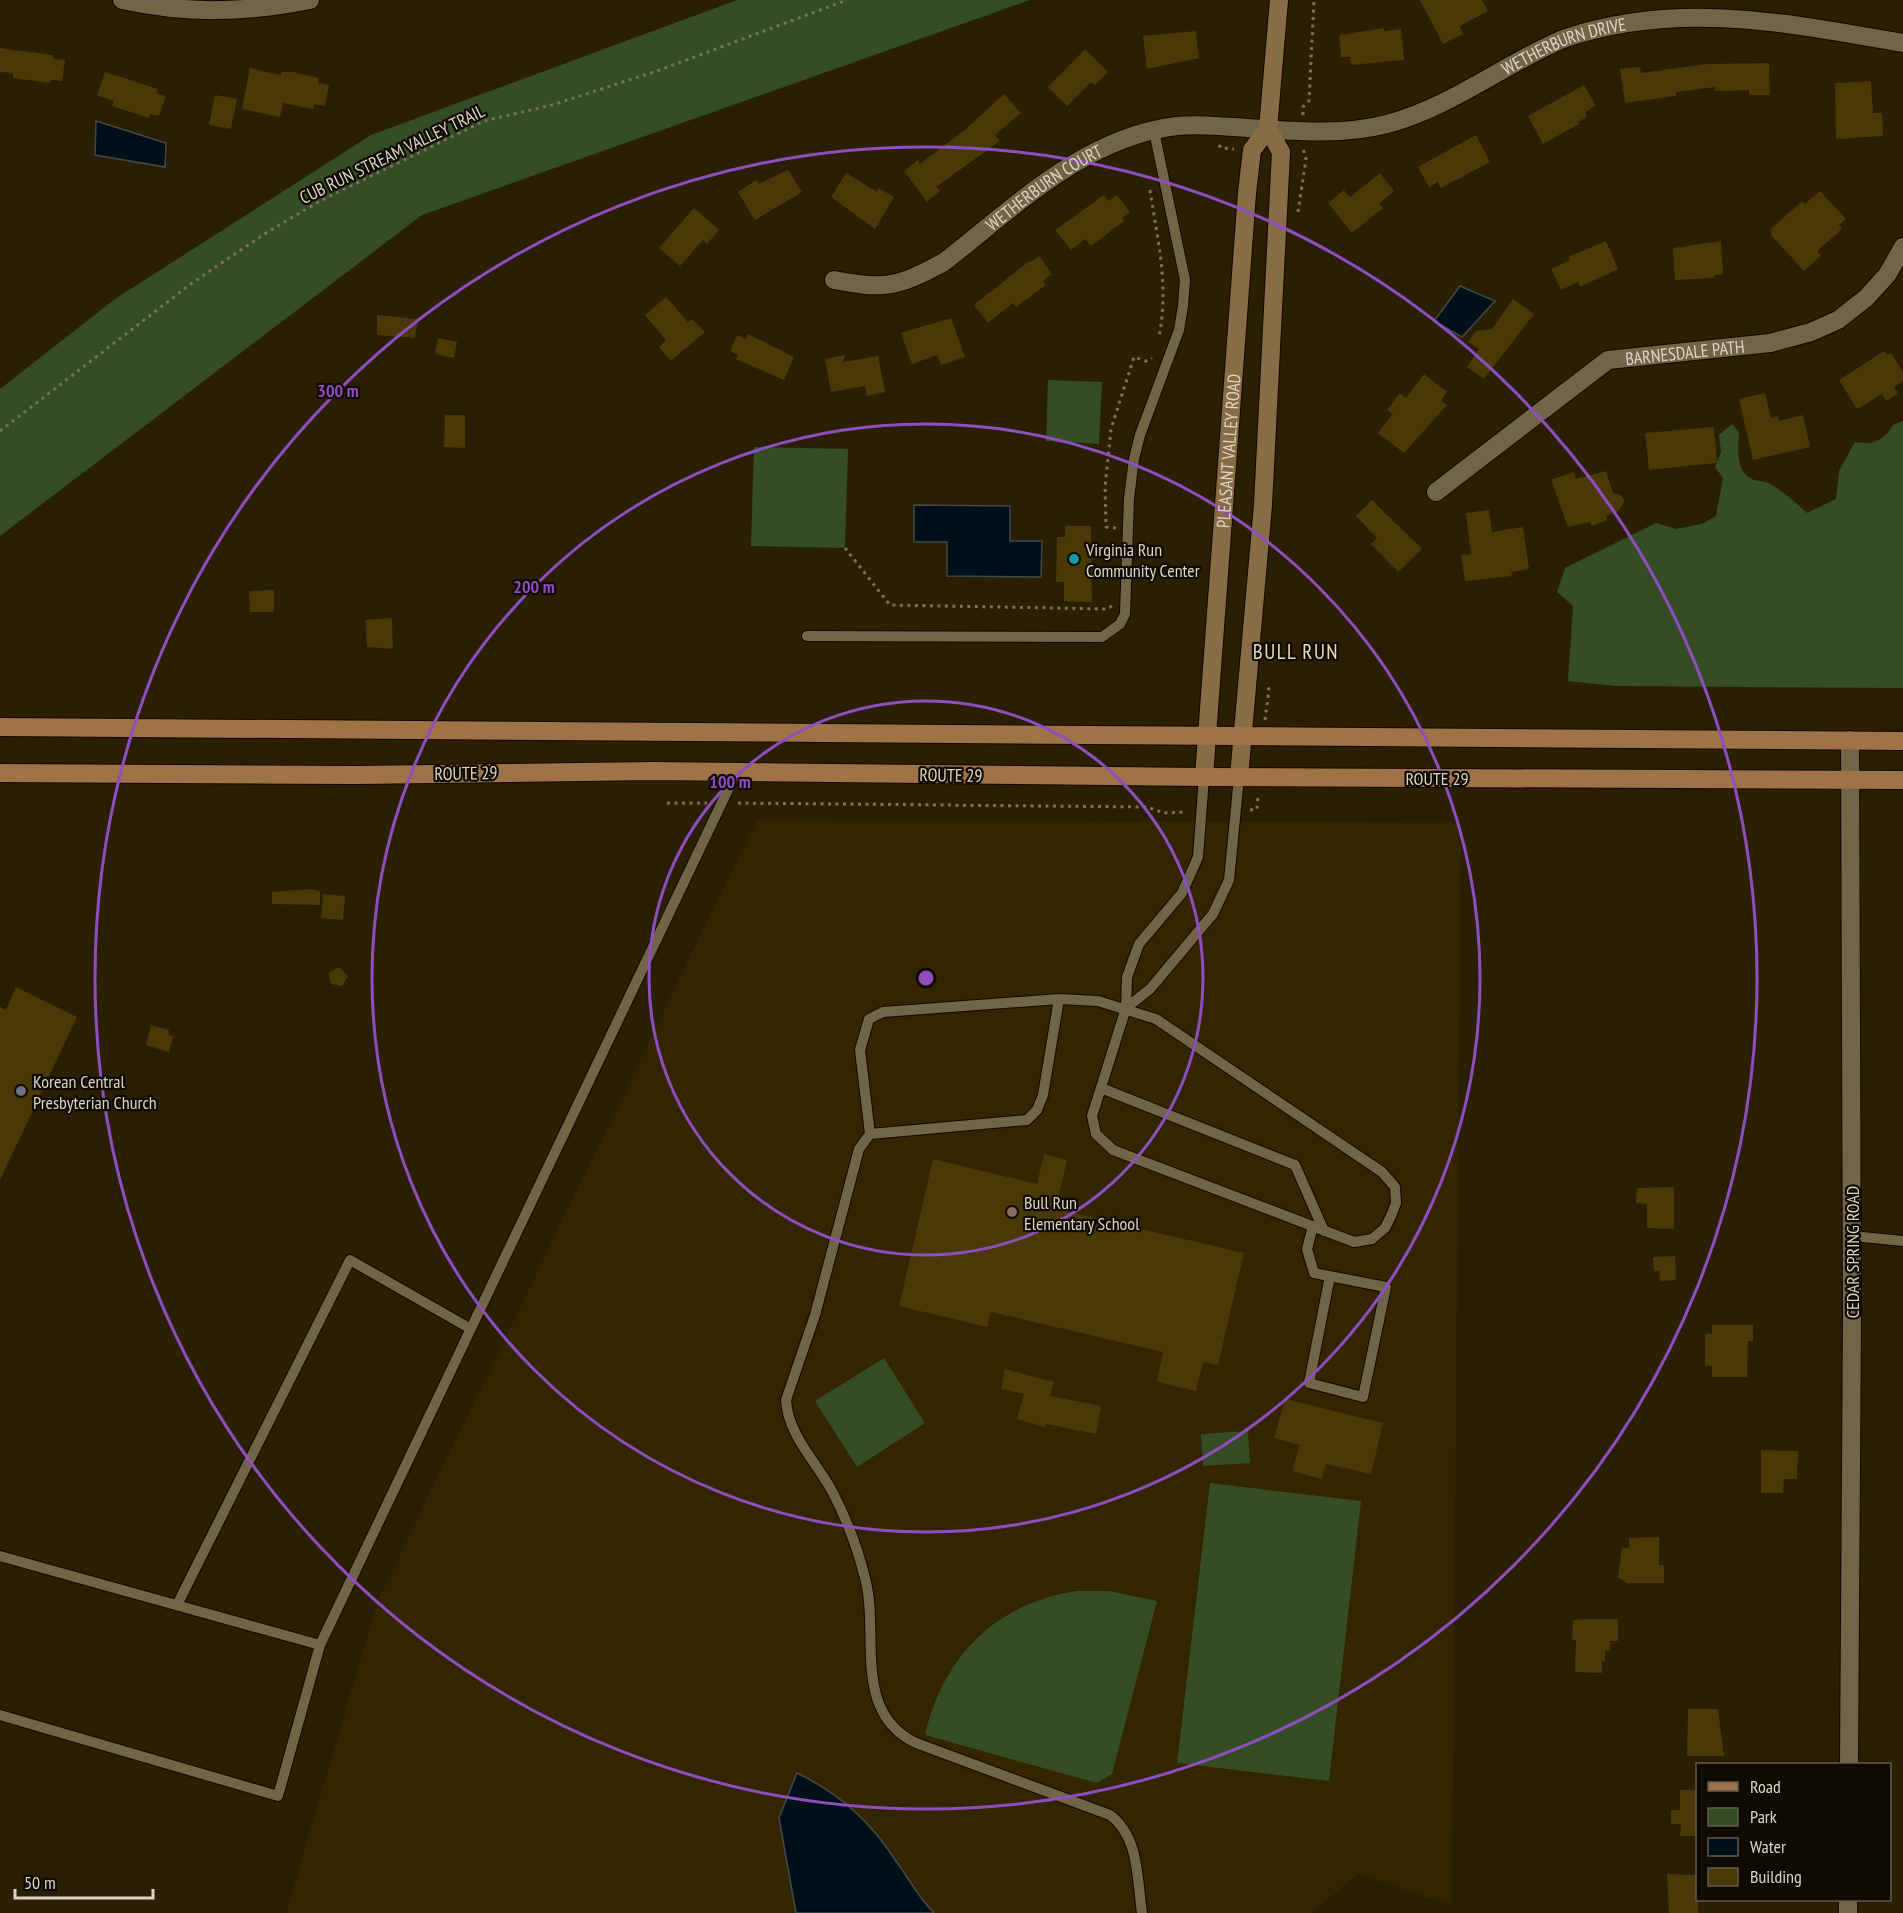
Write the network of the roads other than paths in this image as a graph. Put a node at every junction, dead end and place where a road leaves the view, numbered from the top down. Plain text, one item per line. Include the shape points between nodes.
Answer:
1 (122, 0) edge
2 (310, 0) edge
3 (1279, 0) edge
4 (1903, 43) edge
5 (1268, 129) junction
6 (1154, 131) junction
7 (1903, 247) edge
8 (834, 280) dead end
9 (1436, 492) dead end
10 (807, 636) dead end
11 (0, 727) edge
12 (1207, 737) junction
13 (1244, 738) junction
14 (1850, 740) junction
15 (1903, 741) edge
16 (0, 773) edge
17 (736, 773) junction
18 (1204, 777) junction
19 (1239, 777) junction
20 (1850, 780) junction
21 (1903, 780) edge
22 (1059, 999) junction
23 (1126, 1008) junction
24 (1101, 1088) junction
25 (870, 1134) junction
26 (1313, 1226) junction
27 (1324, 1231) junction
28 (1852, 1236) junction
29 (1903, 1240) edge
30 (1330, 1276) junction
31 (471, 1329) junction
32 (0, 1556) edge
33 (177, 1605) junction
34 (320, 1645) junction
35 (0, 1715) edge
36 (1850, 1763) edge
37 (1142, 1913) edge

1 - 2 street via 159,8 229,12
3 - 5 main road
4 - 5 street, WETHERBURN DRIVE via 1738,14 1678,13 1631,18 1565,38 1411,116 1357,129
5 - 6 street, WETHERBURN COURT via 1177,126
5 - 12 main road, PLEASANT VALLEY ROAD via 1252,150
5 - 13 main road, PLEASANT VALLEY ROAD via 1281,152 1263,505
6 - 8 street, WETHERBURN COURT via 1130,135 1075,162 944,262 925,272 885,287
6 - 10 lane via 1185,280 1184,297 1179,330 1134,459 1129,498 1128,602 1119,624 1102,637
7 - 9 street, BARNESDALE PATH via 1887,275 1866,298 1838,320 1811,333 1770,343 1608,360
11 - 12 main road
12 - 13 main road
12 - 18 main road, PLEASANT VALLEY ROAD
13 - 14 main road
13 - 19 main road, PLEASANT VALLEY ROAD
14 - 15 main road
14 - 20 street, CEDAR SPRING ROAD
16 - 17 main road, ROUTE 29
17 - 18 main road, ROUTE 29
17 - 31 lane
18 - 19 main road, ROUTE 29
18 - 23 lane via 1192,873 1182,892 1139,945 1126,977
19 - 20 main road, ROUTE 29
19 - 23 lane via 1229,880 1213,914 1150,989
20 - 21 main road, ROUTE 29
20 - 28 street, CEDAR SPRING ROAD
22 - 23 lane via 1098,1001
22 - 25 lane via 1043,1095 1037,1110 1027,1120
22 - 25 lane via 883,1012 869,1019 860,1050
23 - 24 lane
23 - 27 lane via 1156,1019 1382,1173 1395,1187 1396,1203 1391,1216 1385,1228 1372,1239 1354,1242
24 - 26 lane via 1092,1116 1096,1134 1113,1150
24 - 27 lane via 1295,1165
25 - 37 lane via 859,1149 815,1315 786,1400 791,1427 833,1493 866,1580 874,1690 884,1714 904,1737 1118,1821 1130,1837
26 - 27 lane
26 - 30 lane via 1307,1249 1314,1273
28 - 29 lane
28 - 36 street, CEDAR SPRING ROAD
30 - 30 lane via 1386,1287 1363,1397 1309,1383
31 - 33 lane via 350,1260
31 - 34 lane
32 - 33 lane
33 - 34 lane
34 - 35 lane via 278,1796

